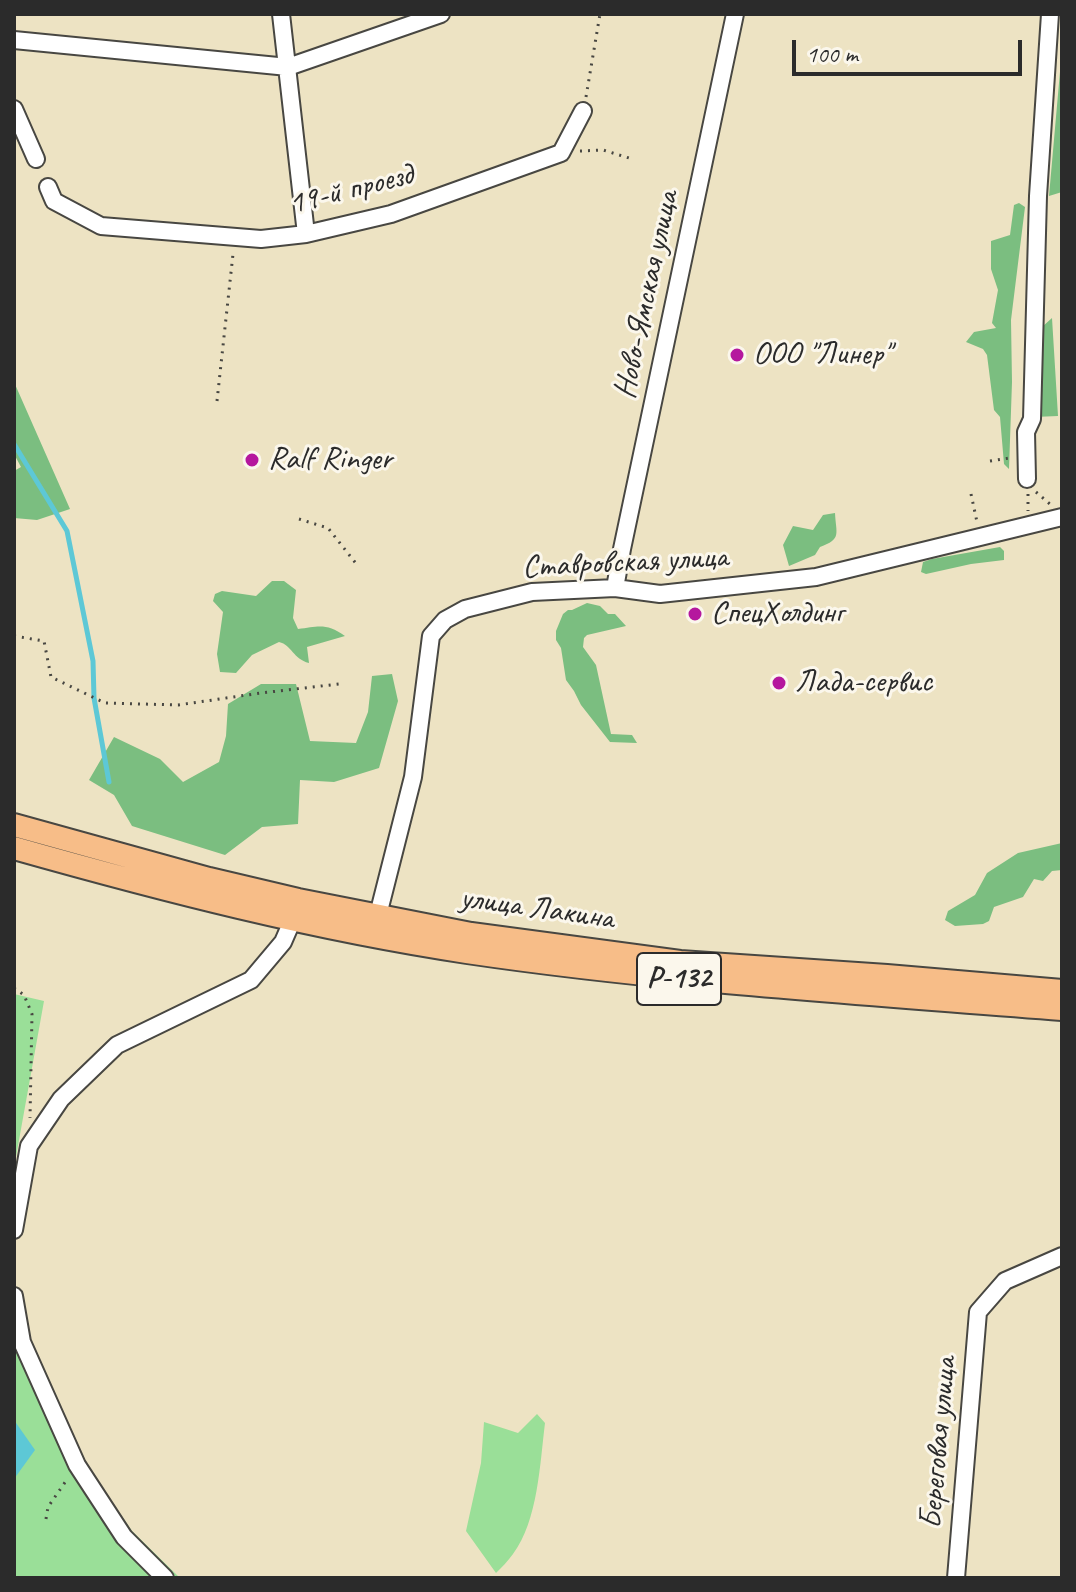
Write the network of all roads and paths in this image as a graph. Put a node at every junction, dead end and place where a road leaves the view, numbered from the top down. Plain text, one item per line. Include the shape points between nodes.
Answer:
1 (281, 14) edge
2 (441, 14) edge
3 (600, 14) edge
4 (735, 14) edge
5 (1050, 14) edge
6 (14, 40) edge
7 (288, 67) junction
8 (14, 109) edge
9 (583, 111) joint
10 (561, 153) junction
11 (629, 158) dead end
12 (36, 159) dead end
13 (48, 187) dead end
14 (306, 234) junction
15 (235, 237) junction
16 (217, 401) dead end
17 (1004, 458) dead end
18 (990, 461) dead end
19 (1027, 479) junction
20 (971, 494) dead end
21 (1059, 513) edge
22 (299, 519) dead end
23 (1028, 526) junction
24 (981, 537) junction
25 (358, 566) dead end
26 (615, 588) junction
27 (14, 636) edge
28 (339, 684) dead end
29 (14, 825) edge
30 (14, 848) edge
31 (378, 915) junction
32 (293, 919) junction
33 (14, 988) edge
34 (1062, 991) edge
35 (1062, 1009) edge
36 (30, 1117) dead end
37 (14, 1230) edge
38 (1062, 1256) edge
39 (14, 1296) edge
40 (77, 1465) junction
41 (46, 1519) dead end
42 (165, 1578) edge
43 (956, 1578) edge

1 - 7 street
2 - 7 street
3 - 9 path
4 - 26 street, Ново-Ямская улица
5 - 19 street
6 - 7 street
7 - 14 street
8 - 12 street
9 - 10 street
10 - 11 path via 603,150
10 - 14 street, 19-й проезд via 391,214
13 - 15 street, 19-й проезд via 54,201 101,226
14 - 15 street, 19-й проезд
15 - 16 path
17 - 18 path
19 - 21 path
19 - 23 path
20 - 24 path
21 - 23 street, Ставровская улица
22 - 25 path via 328,528
23 - 24 street, Ставровская улица
24 - 26 street, Ставровская улица via 816,577 660,594
26 - 31 street, Ставровская улица via 509,597 465,609 431,636 413,777
27 - 28 path via 44,641 51,677 105,703 178,705
29 - 31 highway, улица Лакина / Р-132 via 209,879
30 - 32 highway, улица Лакина / Р-132
31 - 34 highway, улица Лакина / Р-132 via 471,934 680,962
32 - 35 highway, улица Лакина / Р-132 via 466,952 676,979
32 - 37 street via 283,942 251,980 117,1045 61,1099 29,1146
33 - 36 path via 24,995 32,1014
38 - 43 street, Береговая улица via 1005,1281 978,1312
39 - 40 street via 22,1342
40 - 41 path via 48,1507
40 - 42 street via 124,1537

